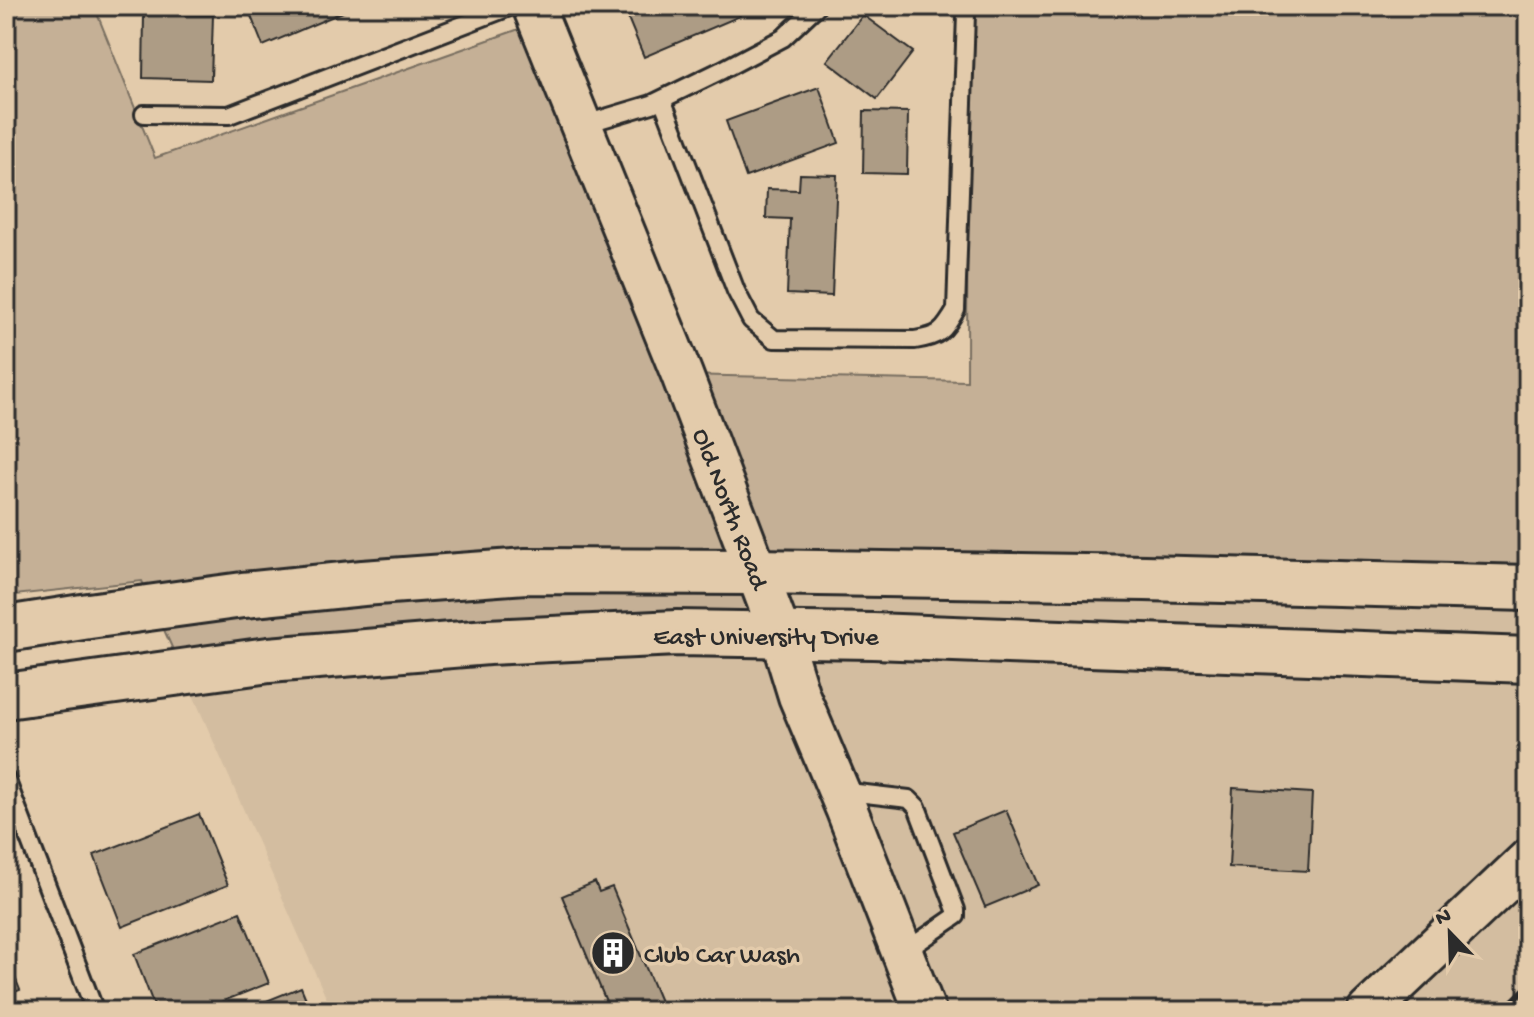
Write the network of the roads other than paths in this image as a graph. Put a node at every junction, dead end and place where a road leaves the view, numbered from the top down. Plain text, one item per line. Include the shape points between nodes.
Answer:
1 (512, 6) edge
2 (533, 6) edge
3 (817, 6) edge
4 (963, 6) edge
5 (662, 99) junction
6 (144, 114) dead end
7 (581, 125) junction
8 (755, 572) junction
9 (1528, 588) edge
10 (6, 629) edge
11 (780, 634) junction
12 (1528, 660) edge
13 (6, 696) edge
14 (6, 779) edge
15 (838, 790) junction
16 (1528, 860) edge
17 (902, 953) junction
18 (95, 1011) edge
19 (925, 1011) edge
20 (1368, 1011) edge

1 - 6 lane via 229,115
2 - 7 street, Old North Road
3 - 5 lane via 783,38
4 - 5 lane via 956,310 934,337 774,339 751,320
5 - 7 lane
7 - 8 street, Old North Road
8 - 9 main road
8 - 10 main road via 526,571 363,583
8 - 11 street, Old North Road
11 - 12 main road, East University Drive
11 - 13 main road, East University Drive via 488,642 269,660
11 - 15 street, Old North Road
14 - 18 lane
15 - 17 street, Old North Road
15 - 17 lane via 909,799 917,807 956,916
16 - 20 street
17 - 19 street, Old North Road

